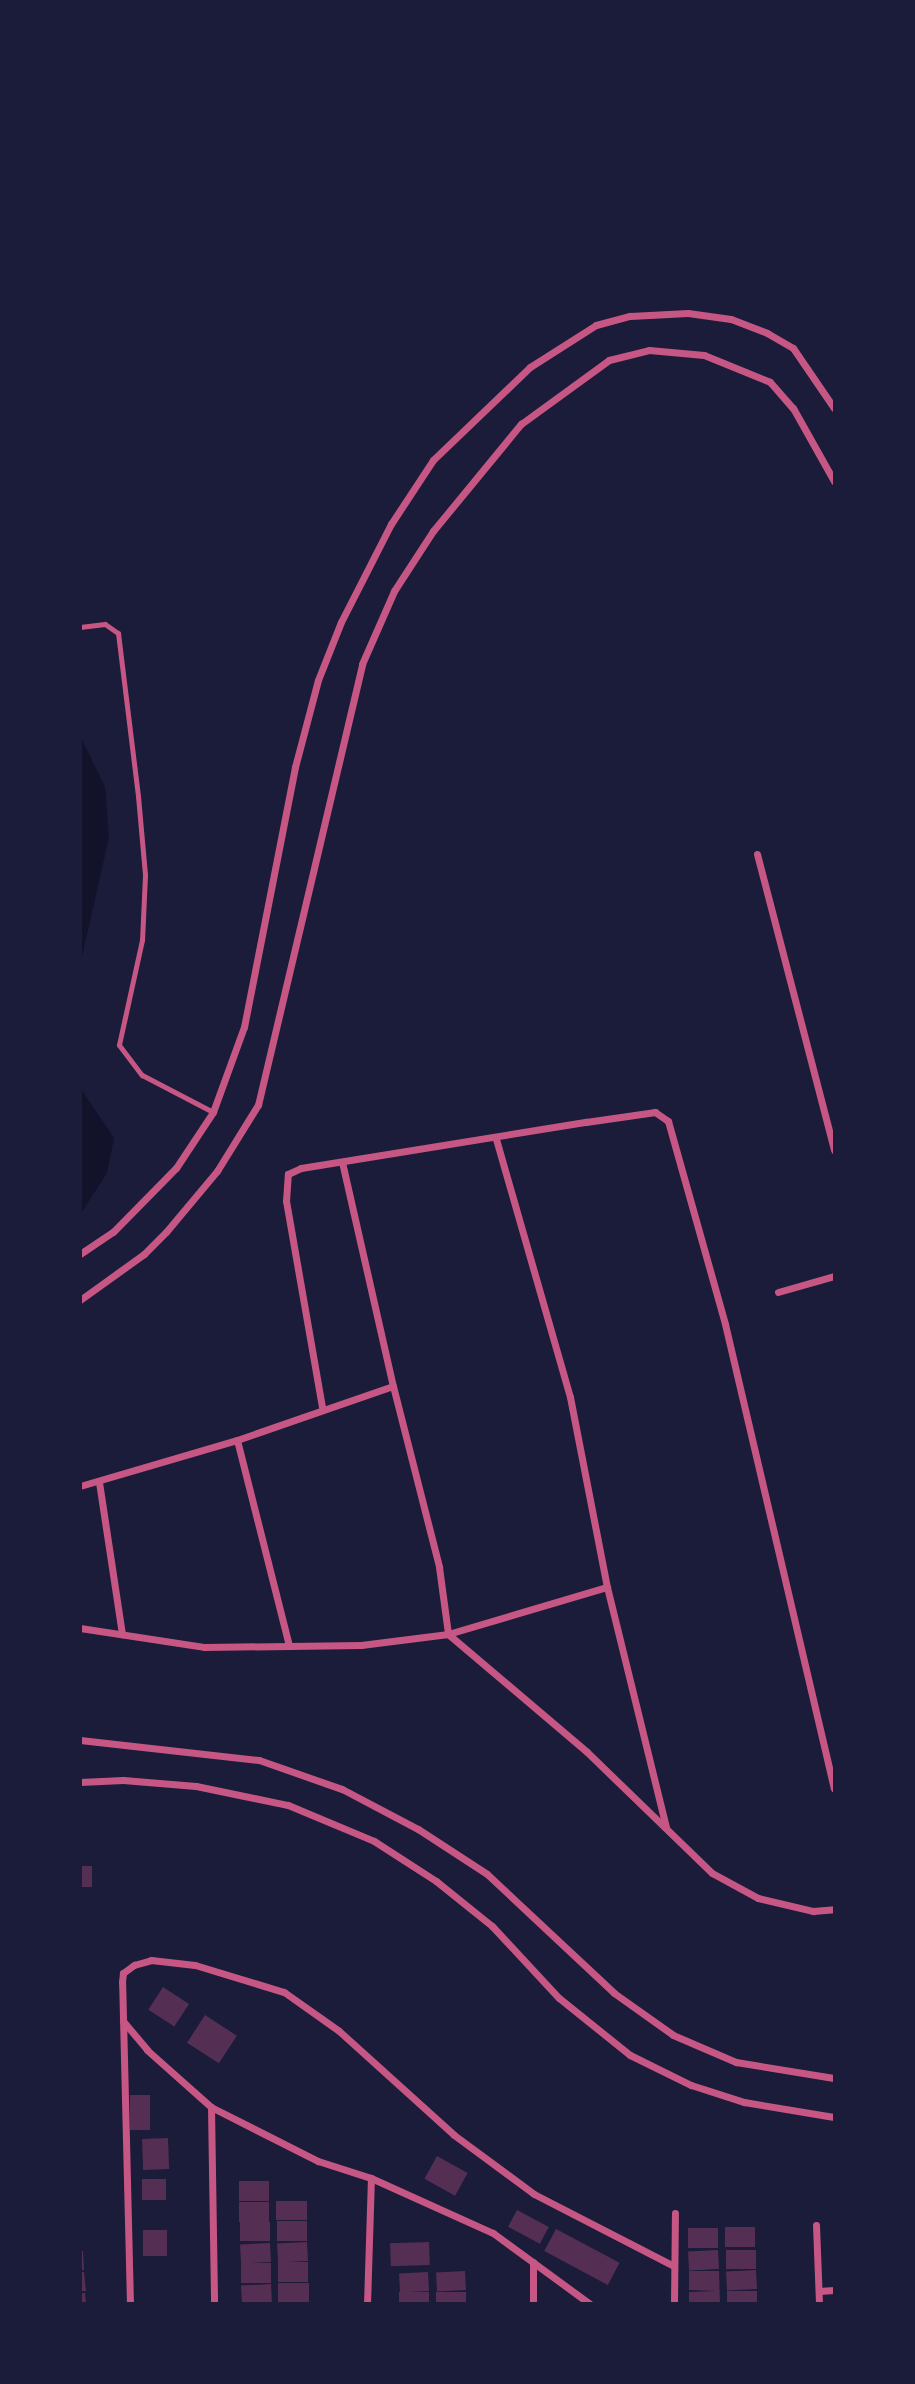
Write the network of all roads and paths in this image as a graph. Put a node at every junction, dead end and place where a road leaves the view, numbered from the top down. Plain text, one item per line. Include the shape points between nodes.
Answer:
1 (835, 408) edge
2 (835, 481) edge
3 (80, 626) edge
4 (757, 854) dead end
5 (213, 1112) junction
6 (496, 1139) junction
7 (835, 1150) edge
8 (342, 1162) junction
9 (80, 1254) edge
10 (835, 1276) edge
11 (778, 1292) dead end
12 (80, 1300) edge
13 (393, 1386) junction
14 (322, 1407) junction
15 (237, 1440) junction
16 (99, 1482) junction
17 (80, 1486) edge
18 (607, 1587) junction
19 (80, 1628) edge
20 (122, 1634) junction
21 (449, 1634) junction
22 (289, 1645) junction
23 (80, 1740) edge
24 (80, 1782) edge
25 (835, 1788) edge
26 (666, 1827) junction
27 (835, 1909) edge
28 (123, 2021) junction
29 (835, 2078) edge
30 (211, 2106) junction
31 (835, 2117) edge
32 (371, 2178) junction
33 (675, 2213) dead end
34 (816, 2225) dead end
35 (533, 2262) junction
36 (674, 2266) junction
37 (835, 2290) edge
38 (819, 2291) junction
39 (130, 2304) edge
40 (214, 2304) edge
41 (367, 2304) edge
42 (533, 2304) edge
43 (590, 2304) edge
44 (674, 2304) edge
45 (819, 2304) edge

1 - 5 street via 793,348 766,333 731,319 688,313 630,316 596,325 530,367 433,460 390,524 318,680 295,767 244,1027
2 - 12 street via 793,408 770,382 704,355 649,349 609,360 520,424 420,551 394,591 362,664 258,1105 217,1171 166,1232 145,1254
3 - 5 lane via 105,624 118,633 138,796 145,875 142,940 119,1045 142,1075
4 - 7 street
5 - 9 street via 176,1168 113,1232
6 - 8 street
6 - 18 street via 570,1398
6 - 25 street via 655,1112 668,1121 725,1324
8 - 13 street
8 - 14 street via 301,1168 286,1181
10 - 11 street
13 - 14 street
13 - 21 street via 439,1567
14 - 15 street
15 - 16 street
15 - 22 street
16 - 17 street
16 - 20 street
18 - 21 street
18 - 26 street
19 - 20 street
20 - 22 street via 204,1647
21 - 22 street via 361,1645
21 - 26 street via 587,1752
23 - 29 street via 259,1760 342,1789 418,1829 487,1874 614,1993 673,2035 736,2062
24 - 31 street via 122,1780 209,1789 288,1805 373,1841 436,1881 492,1926 559,1998 630,2055 691,2085 744,2102
26 - 27 street via 712,1873 758,1898 814,1911
28 - 30 street via 146,2050
28 - 36 street via 123,1973 151,1960 195,1965 284,1992 339,2031 454,2136 534,2194
28 - 39 street
30 - 32 street via 318,2161
30 - 40 street
32 - 35 street via 493,2233
32 - 41 street
33 - 36 street
34 - 38 street
35 - 42 street
35 - 43 street
36 - 44 street
37 - 38 street
38 - 45 street

